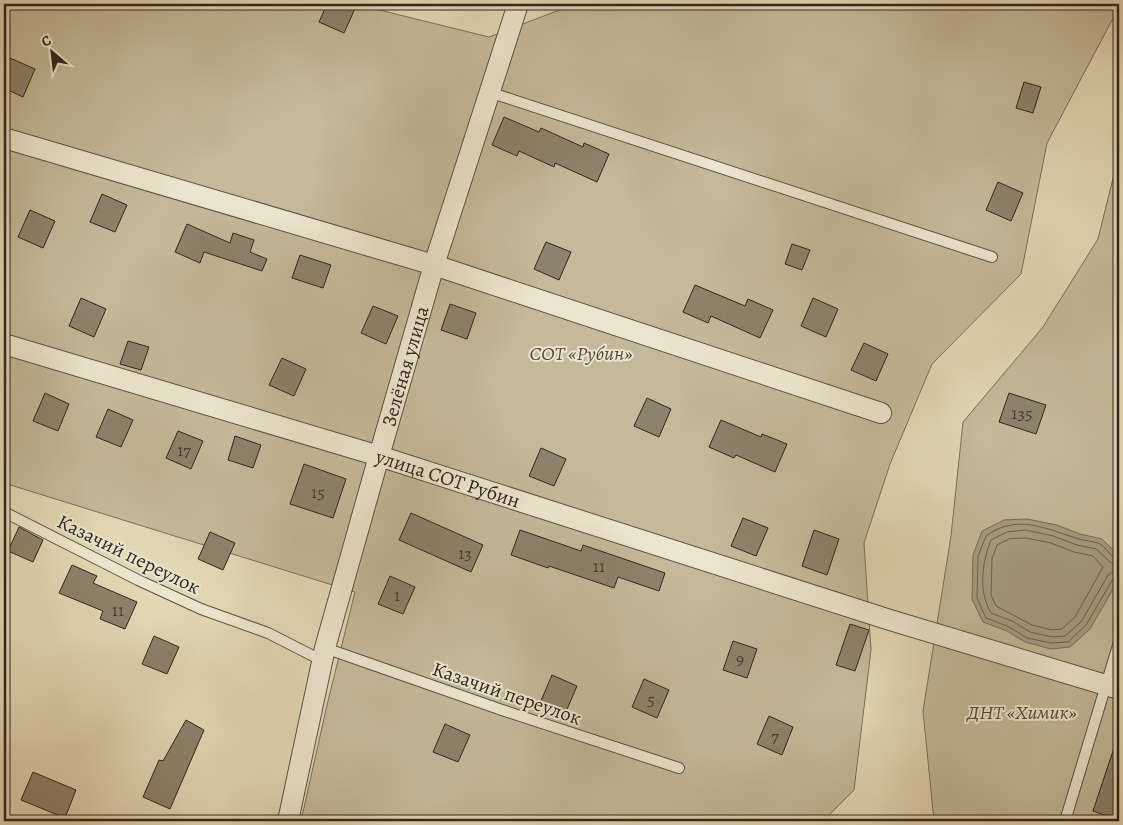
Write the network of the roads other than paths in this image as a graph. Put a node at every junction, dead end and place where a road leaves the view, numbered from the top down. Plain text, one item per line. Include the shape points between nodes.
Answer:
1 (518, 4) edge
2 (489, 92) junction
3 (4, 138) edge
4 (992, 257) dead end
5 (434, 265) junction
6 (4, 344) edge
7 (881, 413) dead end
8 (379, 456) junction
9 (4, 512) edge
10 (1119, 642) edge
11 (324, 654) junction
12 (1112, 687) edge
13 (679, 768) dead end
14 (288, 821) edge
15 (1065, 821) edge

1 - 2 street, Зелёная улица
2 - 4 lane
2 - 5 street, Зелёная улица
3 - 5 street
5 - 7 street
5 - 8 street, Зелёная улица
6 - 8 street, улица СОТ Рубин
8 - 11 street, Зелёная улица
8 - 12 street, улица СОТ Рубин via 890,620
9 - 11 lane, Казачий переулок via 192,605
10 - 12 lane
11 - 13 lane, Казачий переулок
11 - 14 street, Зелёная улица
12 - 15 lane

